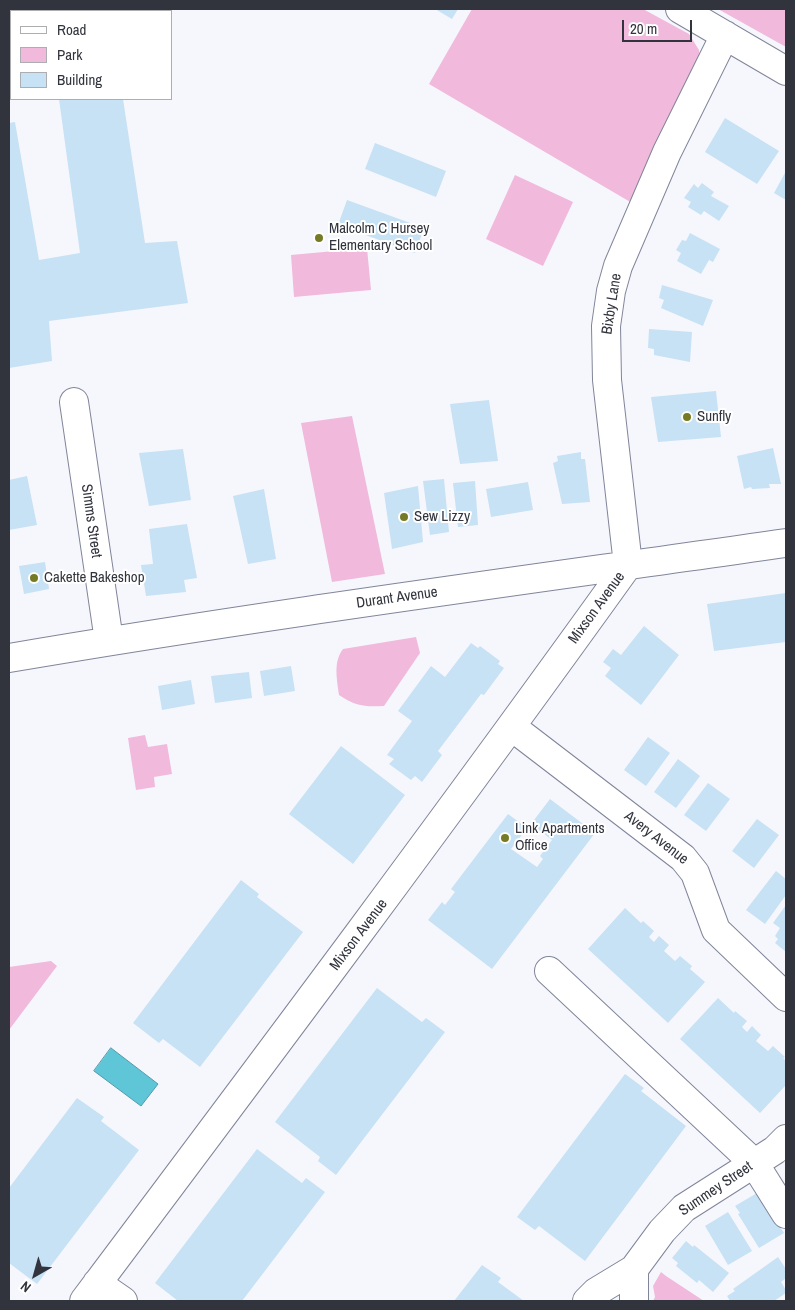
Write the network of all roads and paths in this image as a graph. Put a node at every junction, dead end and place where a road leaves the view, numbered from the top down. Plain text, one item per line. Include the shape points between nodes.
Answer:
1 (680, 9) edge
2 (724, 35) junction
3 (786, 70) edge
4 (74, 402) dead end
5 (786, 543) edge
6 (628, 565) junction
7 (109, 641) junction
8 (9, 658) edge
9 (512, 727) junction
10 (549, 971) dead end
11 (786, 997) edge
12 (786, 1140) edge
13 (754, 1163) junction
14 (786, 1214) edge
15 (634, 1269) junction
16 (91, 1292) edge
17 (122, 1301) edge
18 (587, 1301) edge
19 (634, 1301) edge

1 - 2 street
2 - 3 street
2 - 6 street, Bixby Lane via 667,152 618,266 611,291 606,326 607,380
4 - 7 street, Simms Street
5 - 6 street, Durant Avenue
6 - 7 street, Durant Avenue
6 - 9 street, Mixson Avenue
7 - 8 street, Durant Avenue
9 - 11 street, Avery Avenue via 691,865 716,930
9 - 16 street, Mixson Avenue
10 - 13 street
12 - 13 street, Summey Street
13 - 14 street
13 - 15 street, Summey Street via 684,1208
15 - 18 street, Summey Street
15 - 19 street
16 - 17 street

